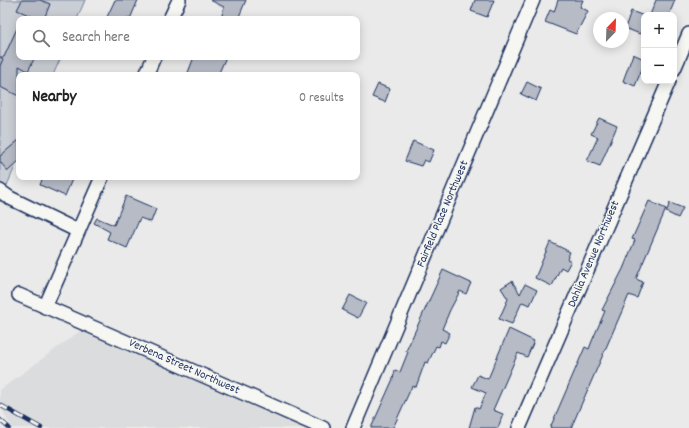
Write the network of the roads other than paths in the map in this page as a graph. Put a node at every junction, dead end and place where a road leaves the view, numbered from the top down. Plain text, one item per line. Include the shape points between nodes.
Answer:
1 (179, 0) edge
2 (533, 0) edge
3 (171, 16) edge
4 (689, 34) edge
5 (153, 60) edge
6 (677, 62) edge
7 (147, 72) edge
8 (668, 84) edge
9 (101, 180) edge
10 (0, 191) edge
11 (78, 232) junction
12 (19, 295) dead end
13 (45, 307) junction
14 (323, 428) edge
15 (353, 428) edge
16 (519, 428) edge

1 - 3 street
2 - 15 street, Fairfield Place Northwest
4 - 6 street
5 - 7 street
8 - 16 street, Dahlia Avenue Northwest
9 - 11 street
10 - 11 street
11 - 13 street
12 - 13 street, Verbena Street Northwest
13 - 14 street, Verbena Street Northwest

